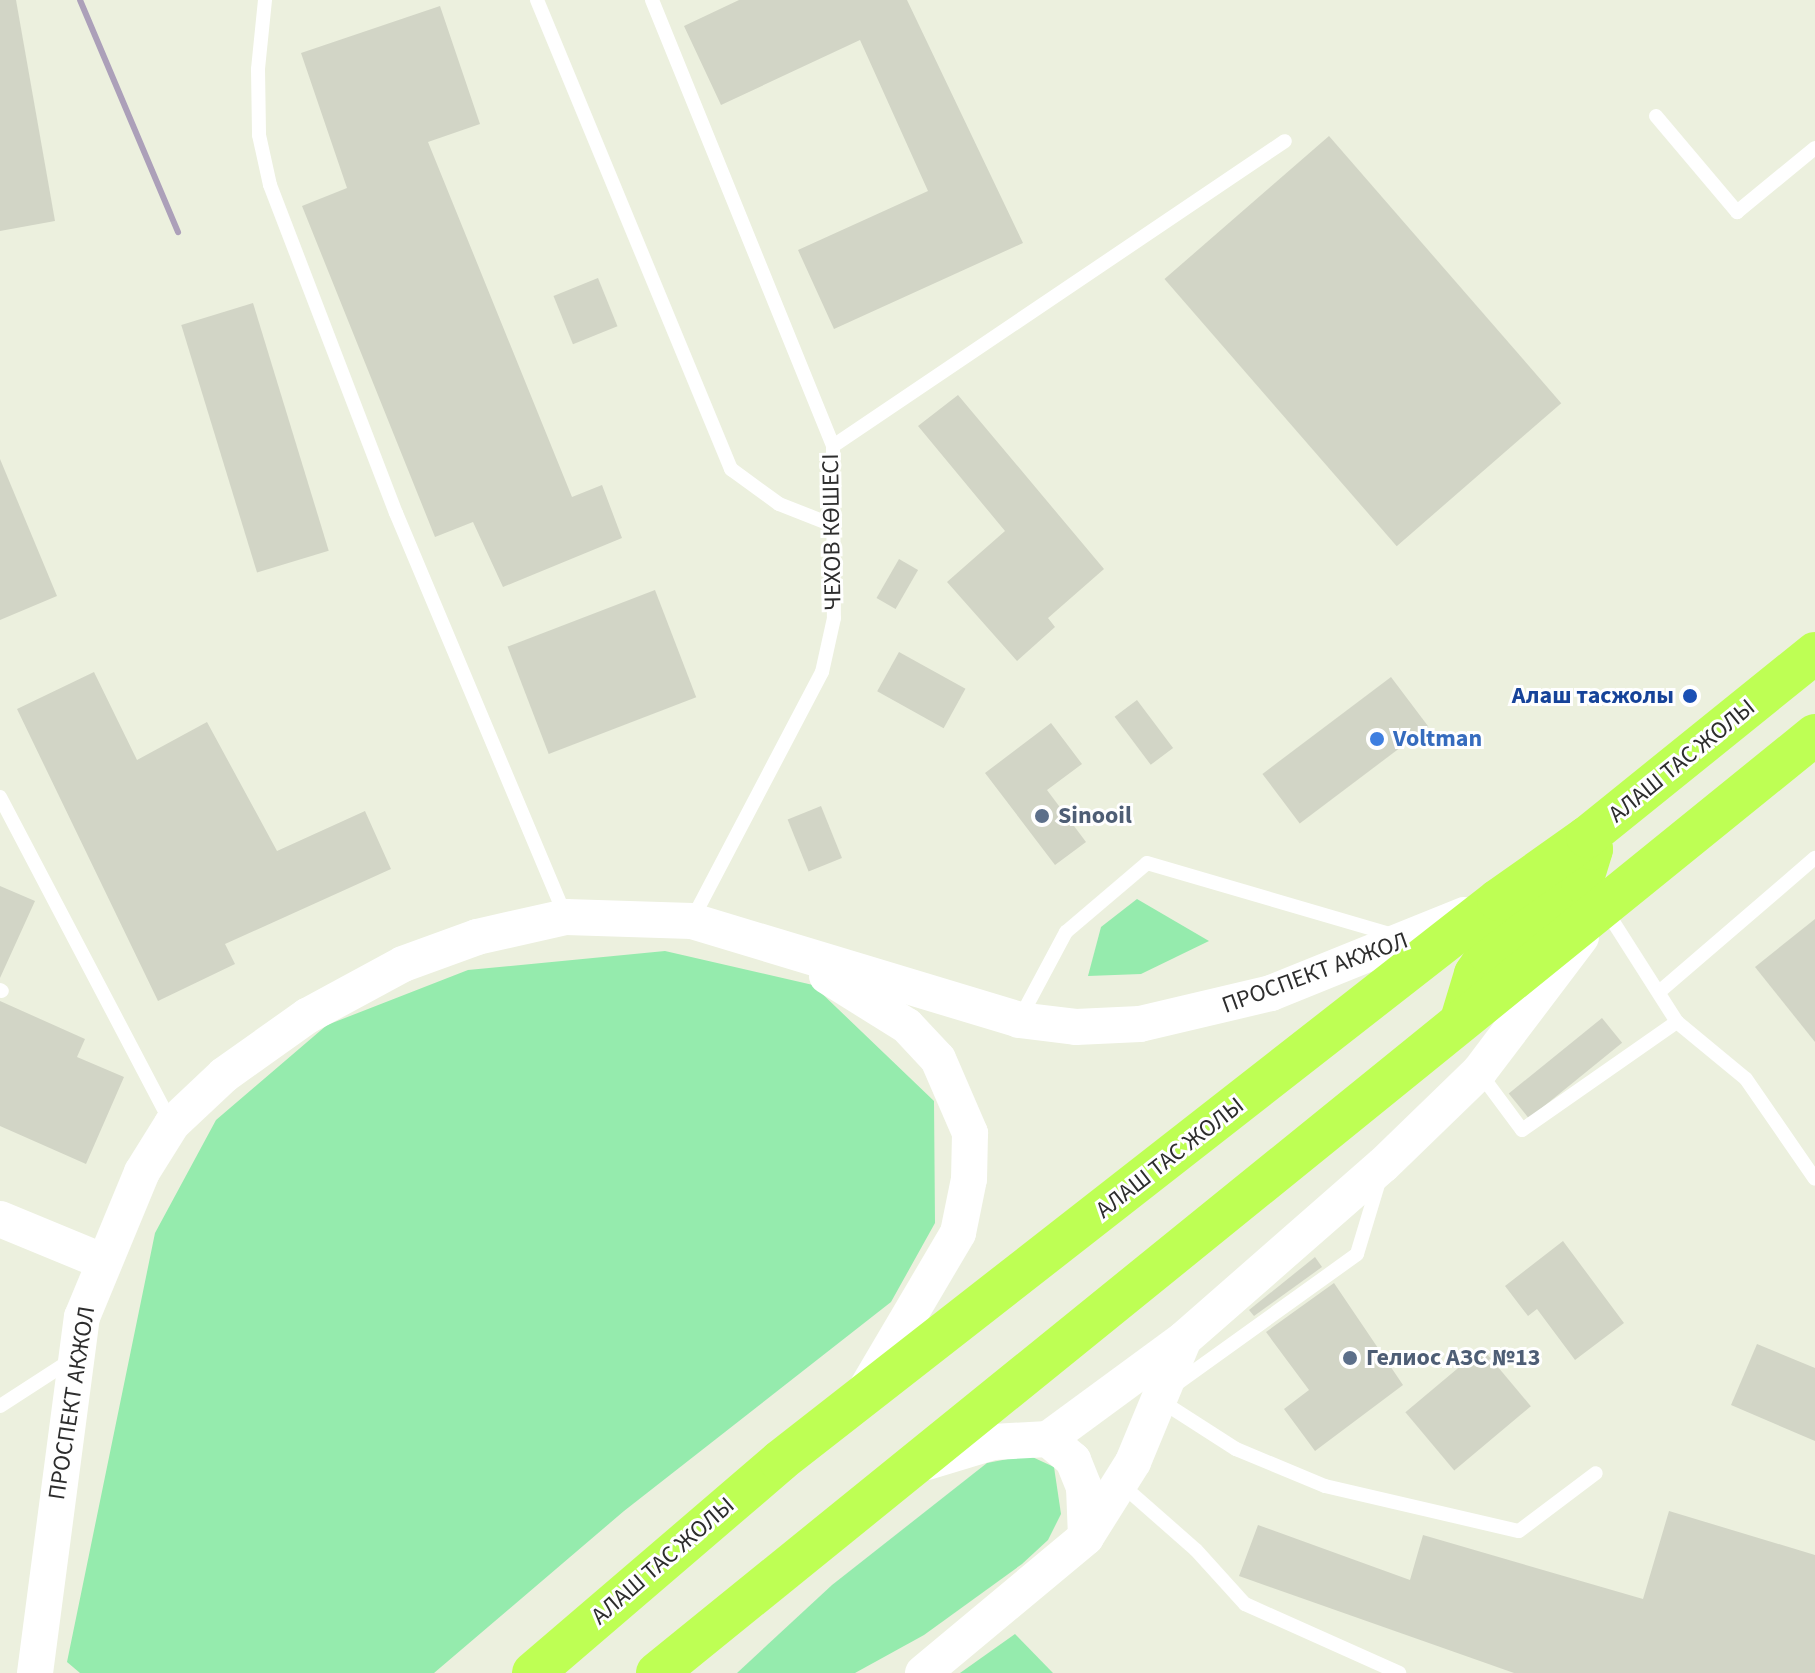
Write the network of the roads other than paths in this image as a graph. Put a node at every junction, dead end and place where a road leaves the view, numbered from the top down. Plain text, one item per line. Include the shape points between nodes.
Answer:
1 (265, 0) edge
2 (537, 0) edge
3 (652, 0) edge
4 (1656, 116) dead end
5 (1285, 141) dead end
6 (1815, 148) edge
7 (833, 446) junction
8 (835, 526) junction
9 (1815, 653) edge
10 (1815, 685) edge
11 (1815, 735) edge
12 (0, 797) edge
13 (1587, 837) junction
14 (1815, 858) edge
15 (1649, 866) junction
16 (1498, 900) junction
17 (1602, 912) junction
18 (566, 917) junction
19 (692, 921) junction
20 (755, 937) junction
21 (1410, 939) junction
22 (1659, 992) junction
23 (1019, 1020) junction
24 (1461, 1020) junction
25 (1677, 1022) junction
26 (1479, 1072) junction
27 (172, 1124) junction
28 (1383, 1165) junction
29 (1815, 1179) edge
30 (0, 1219) edge
31 (102, 1261) junction
32 (1184, 1339) junction
33 (75, 1358) junction
34 (1158, 1398) junction
35 (859, 1402) junction
36 (0, 1406) edge
37 (1048, 1439) junction
38 (899, 1473) junction
39 (1596, 1473) dead end
40 (1121, 1485) junction
41 (1086, 1537) junction
42 (42, 1669) edge
43 (533, 1673) edge
44 (657, 1673) edge
45 (923, 1673) edge
46 (1399, 1673) edge

1 - 18 lane via 259,135 270,185 396,513
2 - 8 lane via 731,469 779,504
3 - 7 lane, ЧЕХОВ КӨШЕСІ
4 - 6 lane via 1737,212
5 - 7 lane
7 - 8 lane, ЧЕХОВ КӨШЕСІ
8 - 19 lane, ЧЕХОВ КӨШЕСІ via 834,618 822,672
9 - 13 main road, АЛАШ ТАС ЖОЛЫ
10 - 15 main road via 1640,828 1636,840
11 - 15 main road
12 - 27 lane
13 - 16 main road, АЛАШ ТАС ЖОЛЫ
13 - 24 main road via 1592,849 1582,882 1489,953 1475,974
14 - 22 lane
15 - 17 main road
16 - 21 main road, ПРОСПЕКТ АКЖОЛ
16 - 35 main road, АЛАШ ТАС ЖОЛЫ
17 - 22 lane
17 - 24 main road
17 - 26 main road
18 - 19 main road, ПРОСПЕКТ АКЖОЛ
18 - 27 main road, ПРОСПЕКТ АКЖОЛ via 477,937 403,964 307,1016 224,1075
19 - 20 main road, ПРОСПЕКТ АКЖОЛ
20 - 23 main road, ПРОСПЕКТ АКЖОЛ
20 - 35 main road, ПРОСПЕКТ АКЖОЛ via 907,1026 938,1059 970,1133 969,1179 958,1233
21 - 23 main road, ПРОСПЕКТ АКЖОЛ via 1271,993 1199,1014 1076,1027
21 - 23 lane via 1147,863 1066,932
22 - 25 lane
24 - 38 main road
25 - 26 lane via 1522,1130
25 - 29 lane via 1746,1079
26 - 28 main road
27 - 31 main road, ПРОСПЕКТ АКЖОЛ via 142,1172
28 - 32 main road
28 - 34 lane via 1357,1254
30 - 31 main road
31 - 33 main road, ПРОСПЕКТ АКЖОЛ via 82,1317
32 - 34 main road
32 - 37 main road
33 - 36 lane
33 - 42 main road, ПРОСПЕКТ АКЖОЛ
34 - 39 lane via 1236,1449 1325,1486 1519,1531
34 - 40 main road
35 - 43 main road, АЛАШ ТАС ЖОЛЫ via 780,1461
37 - 38 main road via 960,1448
37 - 41 main road via 1073,1460 1084,1487
38 - 44 main road
40 - 41 main road
40 - 46 lane via 1196,1550 1245,1604
41 - 45 main road

